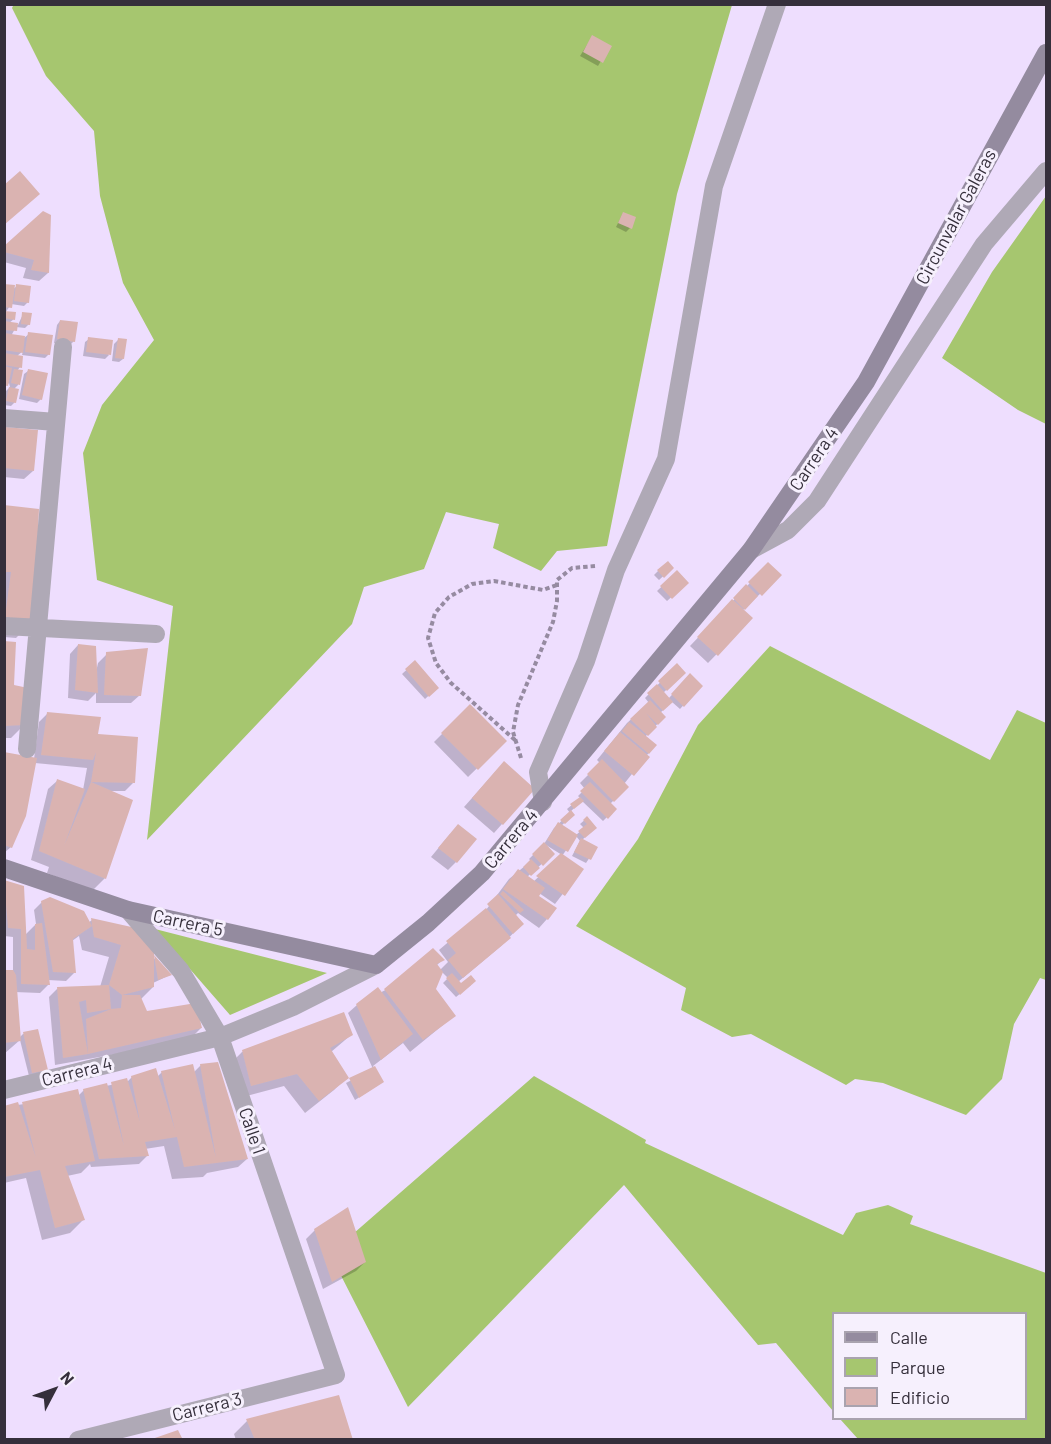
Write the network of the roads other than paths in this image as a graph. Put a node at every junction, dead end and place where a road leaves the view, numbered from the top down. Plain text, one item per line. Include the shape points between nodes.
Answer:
1 (777, 4) edge
2 (1047, 52) edge
3 (1047, 171) edge
4 (63, 347) dead end
5 (866, 382) joint
6 (4, 418) edge
7 (56, 422) junction
8 (751, 550) junction
9 (4, 626) edge
10 (38, 628) junction
11 (156, 634) dead end
12 (27, 749) dead end
13 (543, 802) junction
14 (4, 868) edge
15 (128, 910) junction
16 (376, 965) junction
17 (220, 1037) junction
18 (4, 1090) edge
19 (336, 1375) joint
20 (78, 1440) edge

1 - 13 street via 714,186 666,459 616,570 586,661 538,772
2 - 5 main road, Circunvalar Galeras
3 - 8 street via 984,244 817,501 788,530
4 - 7 street
5 - 8 main road, Carrera 4
6 - 7 street
7 - 10 street
8 - 13 main road, Carrera 4
9 - 10 street
10 - 11 street
10 - 12 street
13 - 16 main road, Carrera 4 via 482,873
14 - 15 main road, Carrera 5
15 - 16 main road, Carrera 5
15 - 17 street, Calle 1 via 181,971
16 - 17 street, Carrera 4 via 293,1007
17 - 18 street, Carrera 4
17 - 19 street, Calle 1
19 - 20 street, Carrera 3

